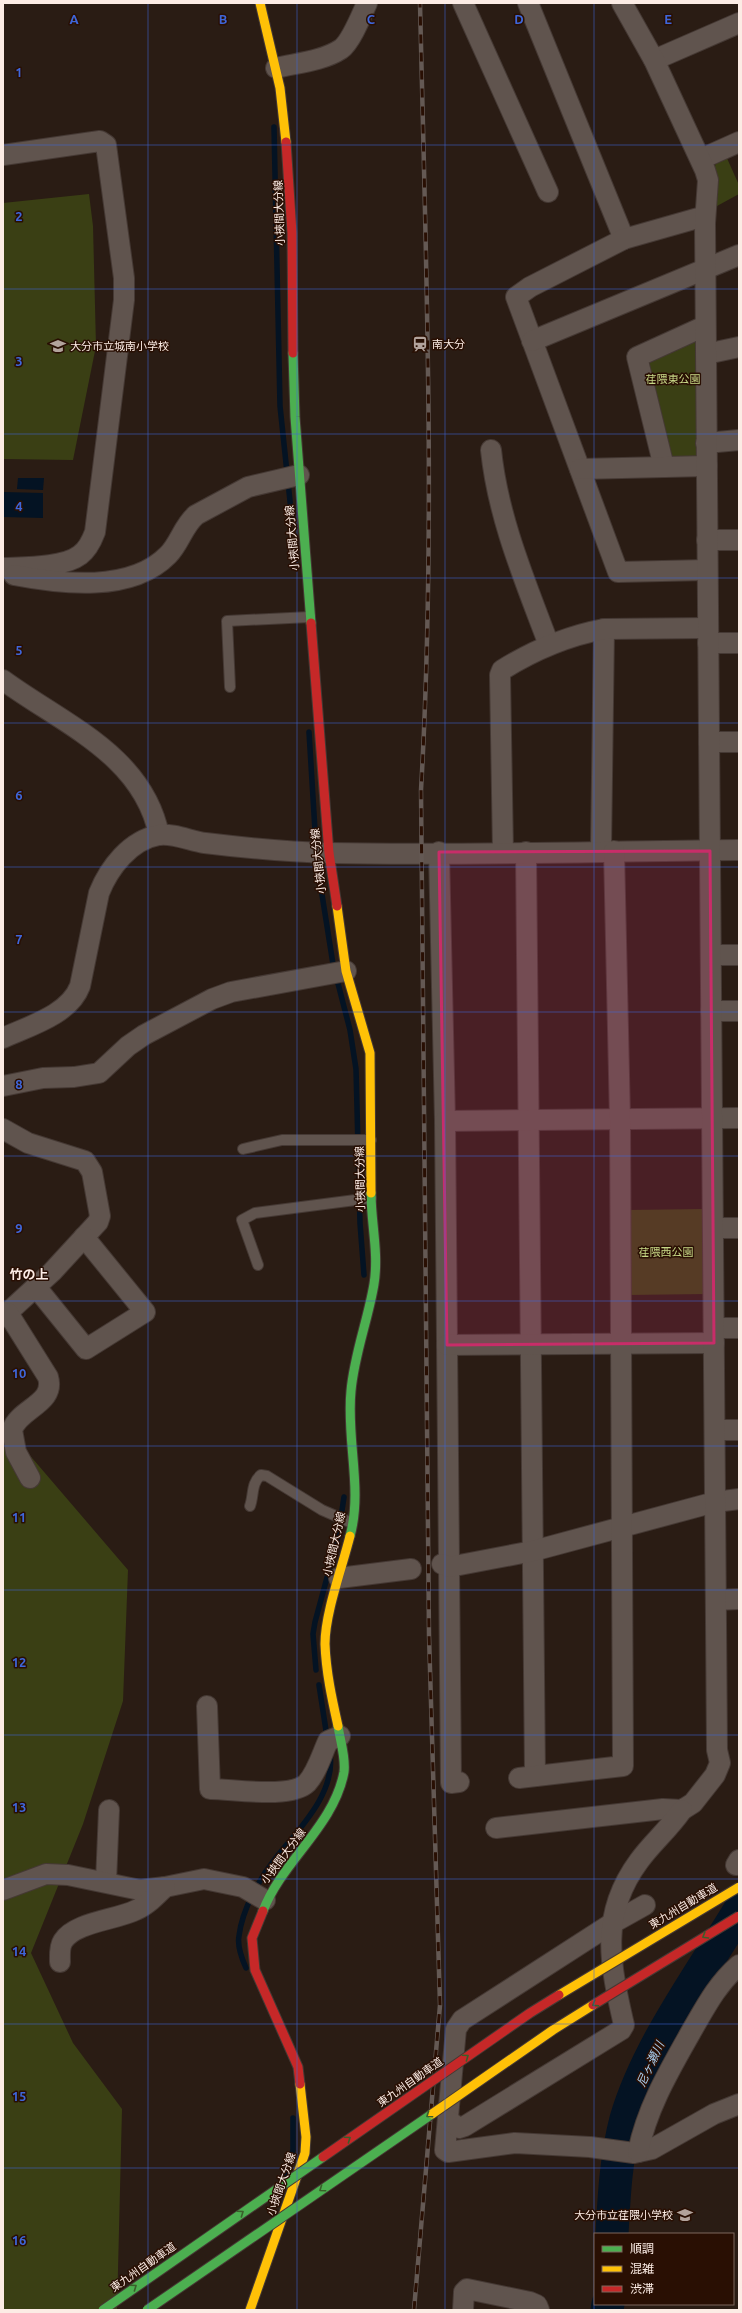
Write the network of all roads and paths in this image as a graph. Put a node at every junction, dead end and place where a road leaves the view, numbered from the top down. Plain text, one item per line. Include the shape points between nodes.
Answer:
1 (260, 3) edge
2 (367, 3) edge
3 (463, 3) edge
4 (528, 3) edge
5 (622, 3) edge
6 (739, 23) edge
7 (654, 60) junction
8 (276, 68) junction
9 (739, 142) edge
10 (3, 155) edge
11 (701, 159) junction
12 (548, 192) dead end
13 (705, 216) junction
14 (624, 239) junction
15 (739, 255) edge
16 (705, 268) junction
17 (705, 326) junction
18 (532, 341) junction
19 (739, 347) edge
20 (706, 354) junction
21 (739, 440) edge
22 (706, 443) junction
23 (491, 450) dead end
24 (707, 466) junction
25 (664, 467) junction
26 (580, 469) junction
27 (299, 475) junction
28 (707, 540) junction
29 (739, 540) edge
30 (3, 568) edge
31 (707, 570) junction
32 (3, 571) edge
33 (310, 617) junction
34 (604, 629) junction
35 (708, 636) junction
36 (739, 643) edge
37 (549, 645) junction
38 (3, 680) edge
39 (230, 688) dead end
40 (709, 742) junction
41 (739, 742) edge
42 (159, 835) junction
43 (710, 850) junction
44 (739, 850) edge
45 (608, 851) junction
46 (439, 852) junction
47 (503, 852) junction
48 (526, 852) junction
49 (329, 853) junction
50 (710, 955) junction
51 (739, 956) edge
52 (346, 971) junction
53 (711, 1011) junction
54 (739, 1011) edge
55 (3, 1038) edge
56 (3, 1086) edge
57 (712, 1118) junction
58 (739, 1118) edge
59 (620, 1119) junction
60 (530, 1120) junction
61 (445, 1121) junction
62 (3, 1129) edge
63 (371, 1140) junction
64 (244, 1149) dead end
65 (371, 1198) junction
66 (713, 1228) junction
67 (739, 1228) edge
68 (84, 1236) junction
69 (258, 1265) dead end
70 (36, 1287) junction
71 (5, 1315) edge
72 (739, 1328) edge
73 (714, 1336) junction
74 (532, 1344) junction
75 (621, 1344) junction
76 (447, 1345) junction
77 (714, 1430) junction
78 (739, 1430) edge
79 (30, 1478) dead end
80 (739, 1499) edge
81 (715, 1502) junction
82 (250, 1506) dead end
83 (352, 1523) junction
84 (622, 1527) junction
85 (533, 1551) junction
86 (446, 1566) junction
87 (411, 1569) dead end
88 (339, 1578) junction
89 (739, 1599) edge
90 (716, 1600) junction
91 (207, 1706) dead end
92 (340, 1736) junction
93 (459, 1782) dead end
94 (109, 1810) dead end
95 (682, 1810) junction
96 (496, 1828) dead end
97 (106, 1882) junction
98 (739, 1887) edge
99 (165, 1888) junction
100 (3, 1890) edge
101 (265, 1900) junction
102 (645, 1905) dead end
103 (739, 1916) edge
104 (610, 1924) junction
105 (60, 1962) dead end
106 (739, 1966) edge
107 (739, 2104) edge
108 (448, 2120) junction
109 (638, 2152) junction
110 (103, 2310) edge
111 (147, 2310) edge
112 (250, 2310) edge
113 (463, 2310) edge
114 (539, 2310) edge

1 - 8 main road, 小挾間大分線
2 - 8 street via 361,19 342,48 316,59
3 - 12 street
4 - 14 street
5 - 7 street
6 - 7 street
7 - 11 street
8 - 27 main road, 小挾間大分線 via 291,196 293,354
9 - 11 street
10 - 30 street via 100,141 106,145 124,289 95,532 87,548 74,559
11 - 13 street via 708,180
13 - 14 street
13 - 16 street
14 - 18 street via 530,287 516,297
15 - 16 street
16 - 17 street
16 - 18 street
17 - 20 street
17 - 25 street via 637,357
18 - 26 street
19 - 20 street
20 - 22 street
21 - 22 street
22 - 24 street
23 - 37 street via 502,516
24 - 25 street
24 - 28 street
25 - 26 street
26 - 31 street via 618,572
27 - 32 street via 248,487 196,515 189,521 169,554 146,570 129,576 100,582 64,583
27 - 33 main road, 小挾間大分線
28 - 29 street
28 - 31 street
31 - 35 street
33 - 39 lane via 227,621
33 - 49 main road, 小挾間大分線
34 - 35 street
34 - 37 street
34 - 45 street
35 - 36 street
35 - 40 street
37 - 47 street via 524,656 502,670 500,675
38 - 42 street via 93,740 120,764 150,803
40 - 41 street
40 - 43 street
42 - 49 street via 252,848
42 - 55 street via 130,849 103,884 80,986 74,999 51,1015
43 - 44 street
43 - 45 street
43 - 50 street
45 - 48 street
45 - 59 street
46 - 47 street
46 - 49 street
46 - 61 street
47 - 48 street
48 - 60 street
49 - 52 main road, 小挾間大分線
50 - 51 street
50 - 53 street
52 - 56 street via 231,992 212,999 144,1035 99,1073 43,1078
52 - 63 main road, 小挾間大分線 via 370,1053
53 - 54 street
53 - 57 street
57 - 58 street
57 - 59 street
57 - 66 street
59 - 60 street
59 - 75 street
60 - 61 street
60 - 74 street
61 - 76 street
62 - 68 street via 28,1143 79,1158 89,1166 100,1216 98,1222
63 - 64 lane via 289,1140
63 - 65 main road, 小挾間大分線
65 - 69 lane via 246,1216 242,1220
65 - 83 main road, 小挾間大分線 via 376,1266 351,1390 350,1417 356,1489
66 - 67 street
66 - 73 street
68 - 70 street
68 - 70 street via 145,1312 86,1349
70 - 71 street
71 - 79 street via 48,1377 50,1384 45,1398 22,1416 12,1430 16,1452
72 - 73 street
73 - 75 street
73 - 77 street
74 - 75 street
74 - 76 street
74 - 85 street
75 - 84 street
76 - 86 street
77 - 78 street
77 - 81 street
80 - 81 street
81 - 84 street
81 - 90 street
82 - 83 lane via 254,1497 254,1484 261,1476 268,1476 322,1510
83 - 88 main road, 小挾間大分線
84 - 85 street
84 - 85 street via 623,1766 527,1777
85 - 86 street
86 - 93 street via 451,1783
87 - 88 street
88 - 92 main road, 小挾間大分線 via 324,1643
89 - 90 street
90 - 95 street via 717,1750 720,1763 693,1803
91 - 92 street via 210,1789 296,1790 313,1775 328,1741
92 - 101 main road, 小挾間大分線 via 344,1771 331,1809 325,1821
94 - 97 street
95 - 96 street via 663,1809
95 - 104 street via 625,1880
97 - 99 street via 140,1890
97 - 100 street via 46,1874
110 -> 98 main road, 東九州自動車道, bridge via 530,2013
99 - 101 street via 204,1879 243,1887
99 - 105 street via 135,1911 88,1925 69,1935 61,1946
101 - 112 main road, 小挾間大分線 via 252,1938 255,1970 298,2067 306,2137 304,2153
102 - 104 street
103 -> 111 main road, bridge via 553,2030
104 - 108 street via 462,2020 456,2029
104 - 108 street via 614,1981 624,2025 621,2030 465,2126 459,2128
106 - 109 street via 719,1984 665,2077 645,2122
107 - 109 street via 714,2114 652,2149
108 - 109 street via 445,2150 448,2152 515,2143
113 - 114 street via 464,2292 467,2289 530,2302

